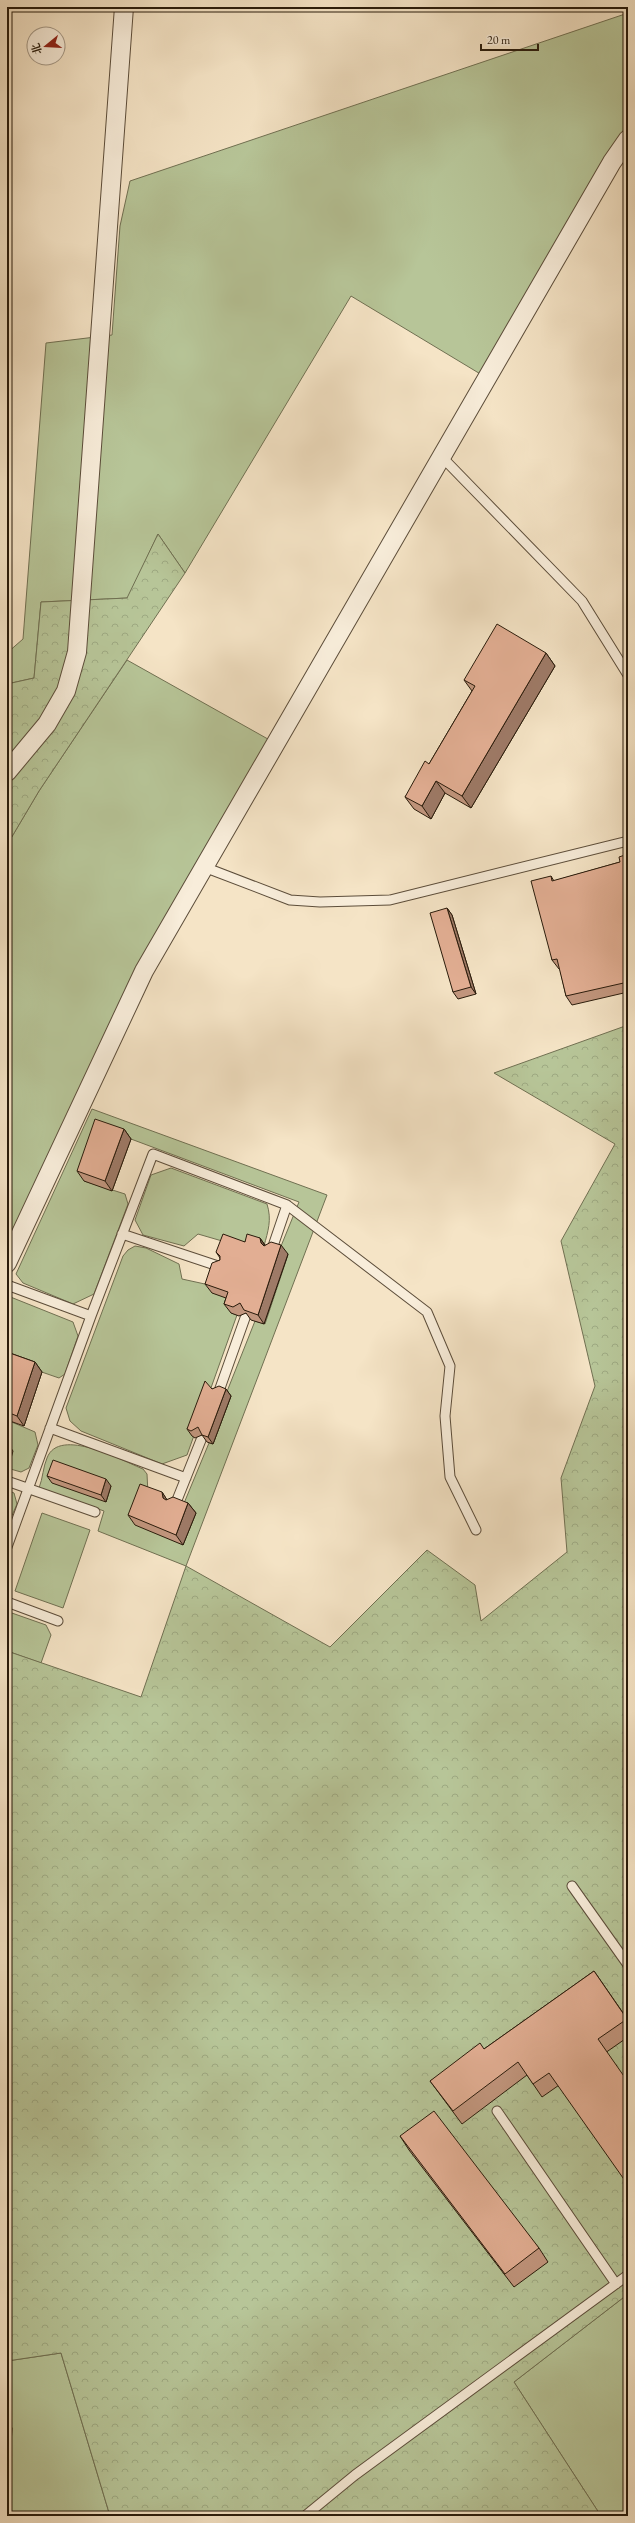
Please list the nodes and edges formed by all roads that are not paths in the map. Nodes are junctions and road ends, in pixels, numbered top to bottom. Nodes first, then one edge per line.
1 (124, 7) edge
2 (628, 139) edge
3 (441, 456) junction
4 (628, 675) edge
5 (7, 772) edge
6 (628, 841) edge
7 (204, 867) junction
8 (287, 1205) junction
9 (122, 1234) junction
10 (272, 1249) edge
11 (7, 1263) edge
12 (221, 1267) edge
13 (7, 1284) edge
14 (91, 1316) junction
15 (245, 1318) edge
16 (218, 1391) edge
17 (50, 1428) junction
18 (201, 1440) edge
19 (186, 1478) junction
20 (7, 1481) edge
21 (28, 1488) junction
22 (175, 1505) edge
23 (95, 1512) dead end
24 (476, 1530) dead end
25 (7, 1547) edge
26 (7, 1602) edge
27 (58, 1621) dead end
28 (572, 1886) dead end
29 (628, 1966) edge
30 (497, 2110) dead end
31 (628, 2275) edge
32 (616, 2284) junction
33 (306, 2516) edge

1 - 5 street
2 - 3 street
3 - 4 lane
3 - 7 street
6 - 7 lane
7 - 11 street
8 - 9 lane
8 - 10 lane
8 - 24 lane
9 - 12 lane
9 - 14 lane
13 - 14 lane
14 - 17 lane
15 - 16 lane
17 - 19 lane
17 - 21 lane
18 - 19 lane
19 - 22 lane
20 - 21 lane
21 - 23 lane
21 - 25 lane
26 - 27 lane
28 - 29 lane
30 - 32 lane
31 - 32 lane
32 - 33 lane

